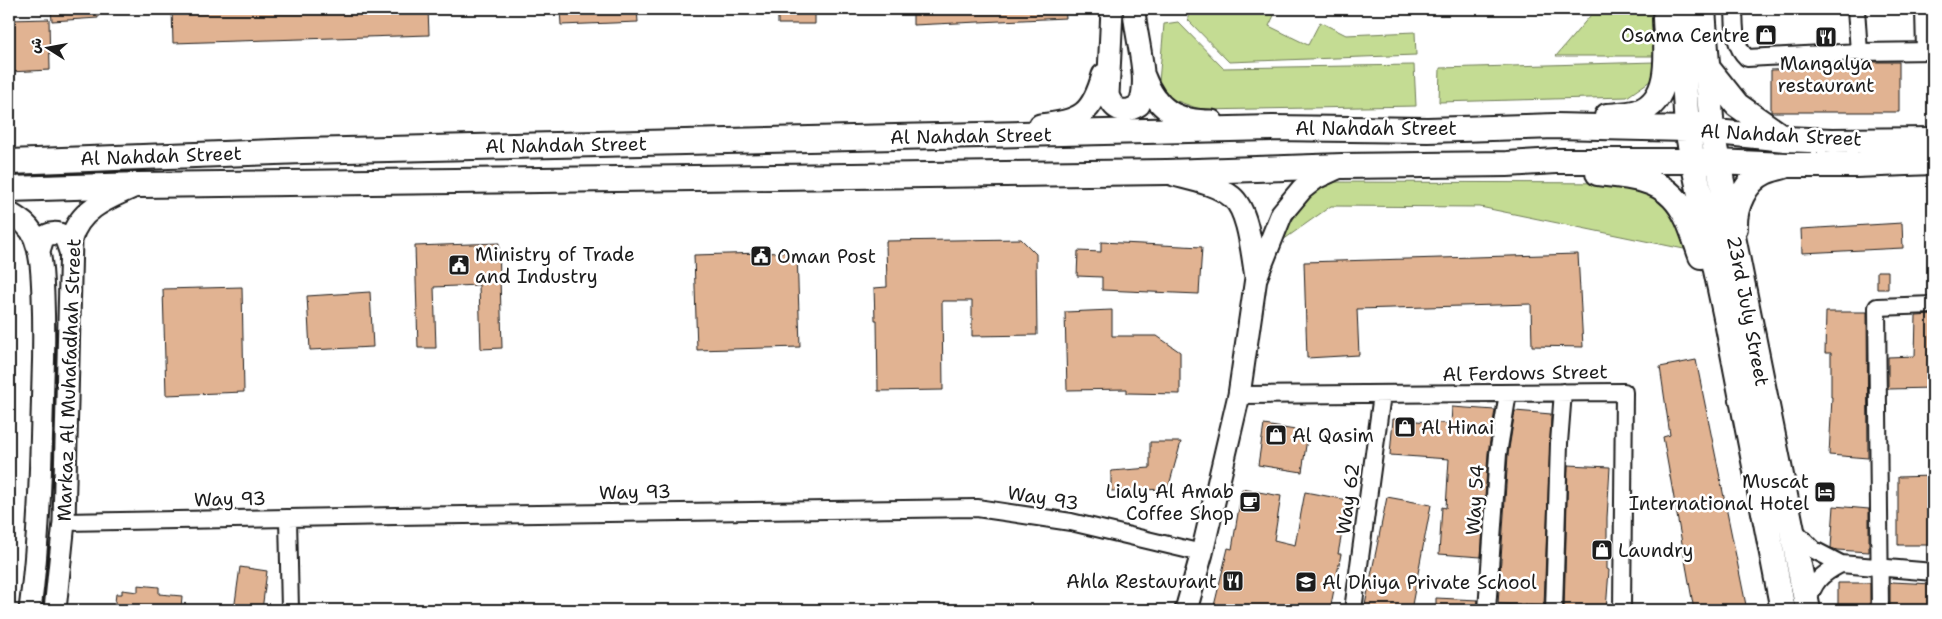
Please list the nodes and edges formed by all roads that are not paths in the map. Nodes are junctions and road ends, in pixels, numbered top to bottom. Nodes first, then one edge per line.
1 (1112, 9) edge
2 (1134, 9) edge
3 (1665, 9) edge
4 (1680, 9) edge
5 (1703, 9) edge
6 (1734, 9) edge
7 (1856, 9) edge
8 (1924, 9) edge
9 (1929, 51) edge
10 (1859, 52) junction
11 (1110, 58) junction
12 (1706, 66) junction
13 (1143, 76) junction
14 (1534, 126) junction
15 (1272, 128) junction
16 (1688, 130) junction
17 (1712, 132) junction
18 (988, 135) junction
19 (1784, 138) junction
20 (1933, 140) edge
21 (1693, 160) junction
22 (1718, 161) junction
23 (9, 162) edge
24 (1933, 162) edge
25 (1507, 164) junction
26 (1787, 165) junction
27 (1342, 166) junction
28 (1167, 172) junction
29 (139, 185) junction
30 (9, 189) edge
31 (9, 213) edge
32 (1735, 249) junction
33 (39, 251) junction
34 (70, 251) junction
35 (1256, 278) junction
36 (1933, 305) edge
37 (1728, 327) junction
38 (1563, 392) junction
39 (1508, 393) junction
40 (1382, 394) junction
41 (1238, 395) junction
42 (288, 518) junction
43 (64, 522) junction
44 (1791, 528) junction
45 (1202, 553) junction
46 (1842, 564) junction
47 (1879, 569) junction
48 (1933, 572) edge
49 (1807, 608) edge
50 (30, 610) edge
51 (55, 610) edge
52 (290, 610) edge
53 (1186, 610) edge
54 (1353, 610) edge
55 (1487, 610) edge
56 (1554, 610) edge
57 (1622, 610) edge
58 (1783, 610) edge
59 (1880, 610) edge

1 - 11 street
2 - 13 street
3 - 14 main road
4 - 16 main road, 23rd July Street
5 - 12 main road, 23rd July Street
6 - 10 street
7 - 10 street
8 - 9 street
9 - 10 street
11 - 13 street
11 - 18 street
12 - 17 main road, 23rd July Street
12 - 19 main road
13 - 15 street
14 - 15 main road, Al Nahdah Street
14 - 16 main road, Al Nahdah Street
15 - 18 main road, Al Nahdah Street
16 - 17 main road, Al Nahdah Street
16 - 21 main road, 23rd July Street
17 - 19 main road, Al Nahdah Street
17 - 22 main road, 23rd July Street
18 - 23 main road, Al Nahdah Street
19 - 20 main road, Al Nahdah Street
21 - 22 main road, Al Nahdah Street
21 - 25 main road, Al Nahdah Street
21 - 37 main road, 23rd July Street
22 - 26 main road, Al Nahdah Street
22 - 32 main road, 23rd July Street
24 - 26 main road, Al Nahdah Street
25 - 27 main road, Al Nahdah Street
25 - 37 main road
26 - 32 main road
27 - 28 main road, Al Nahdah Street
27 - 35 street
28 - 29 main road, Al Nahdah Street
28 - 35 street
29 - 30 main road, Al Nahdah Street
29 - 34 street, Markaz Al Muhafadhah Street
31 - 33 street, Markaz Al Muhafadhah Street
32 - 44 main road, 23rd July Street
33 - 34 street
33 - 50 street, Markaz Al Muhafadhah Street
34 - 43 street, Markaz Al Muhafadhah Street
35 - 41 street
36 - 47 street
37 - 58 main road, 23rd July Street
38 - 39 street, Al Ferdows Street
38 - 56 street
38 - 57 street, Al Ferdows Street
39 - 40 street, Al Ferdows Street
39 - 55 street, Way 54
40 - 41 street, Al Ferdows Street
40 - 54 street, Way 62
41 - 45 street
42 - 43 street, Way 93
42 - 45 street, Way 93
42 - 52 street
43 - 51 street, Markaz Al Muhafadhah Street
44 - 46 street
44 - 49 main road, 23rd July Street
45 - 53 street
46 - 47 street
46 - 49 street
47 - 48 street
47 - 59 street

